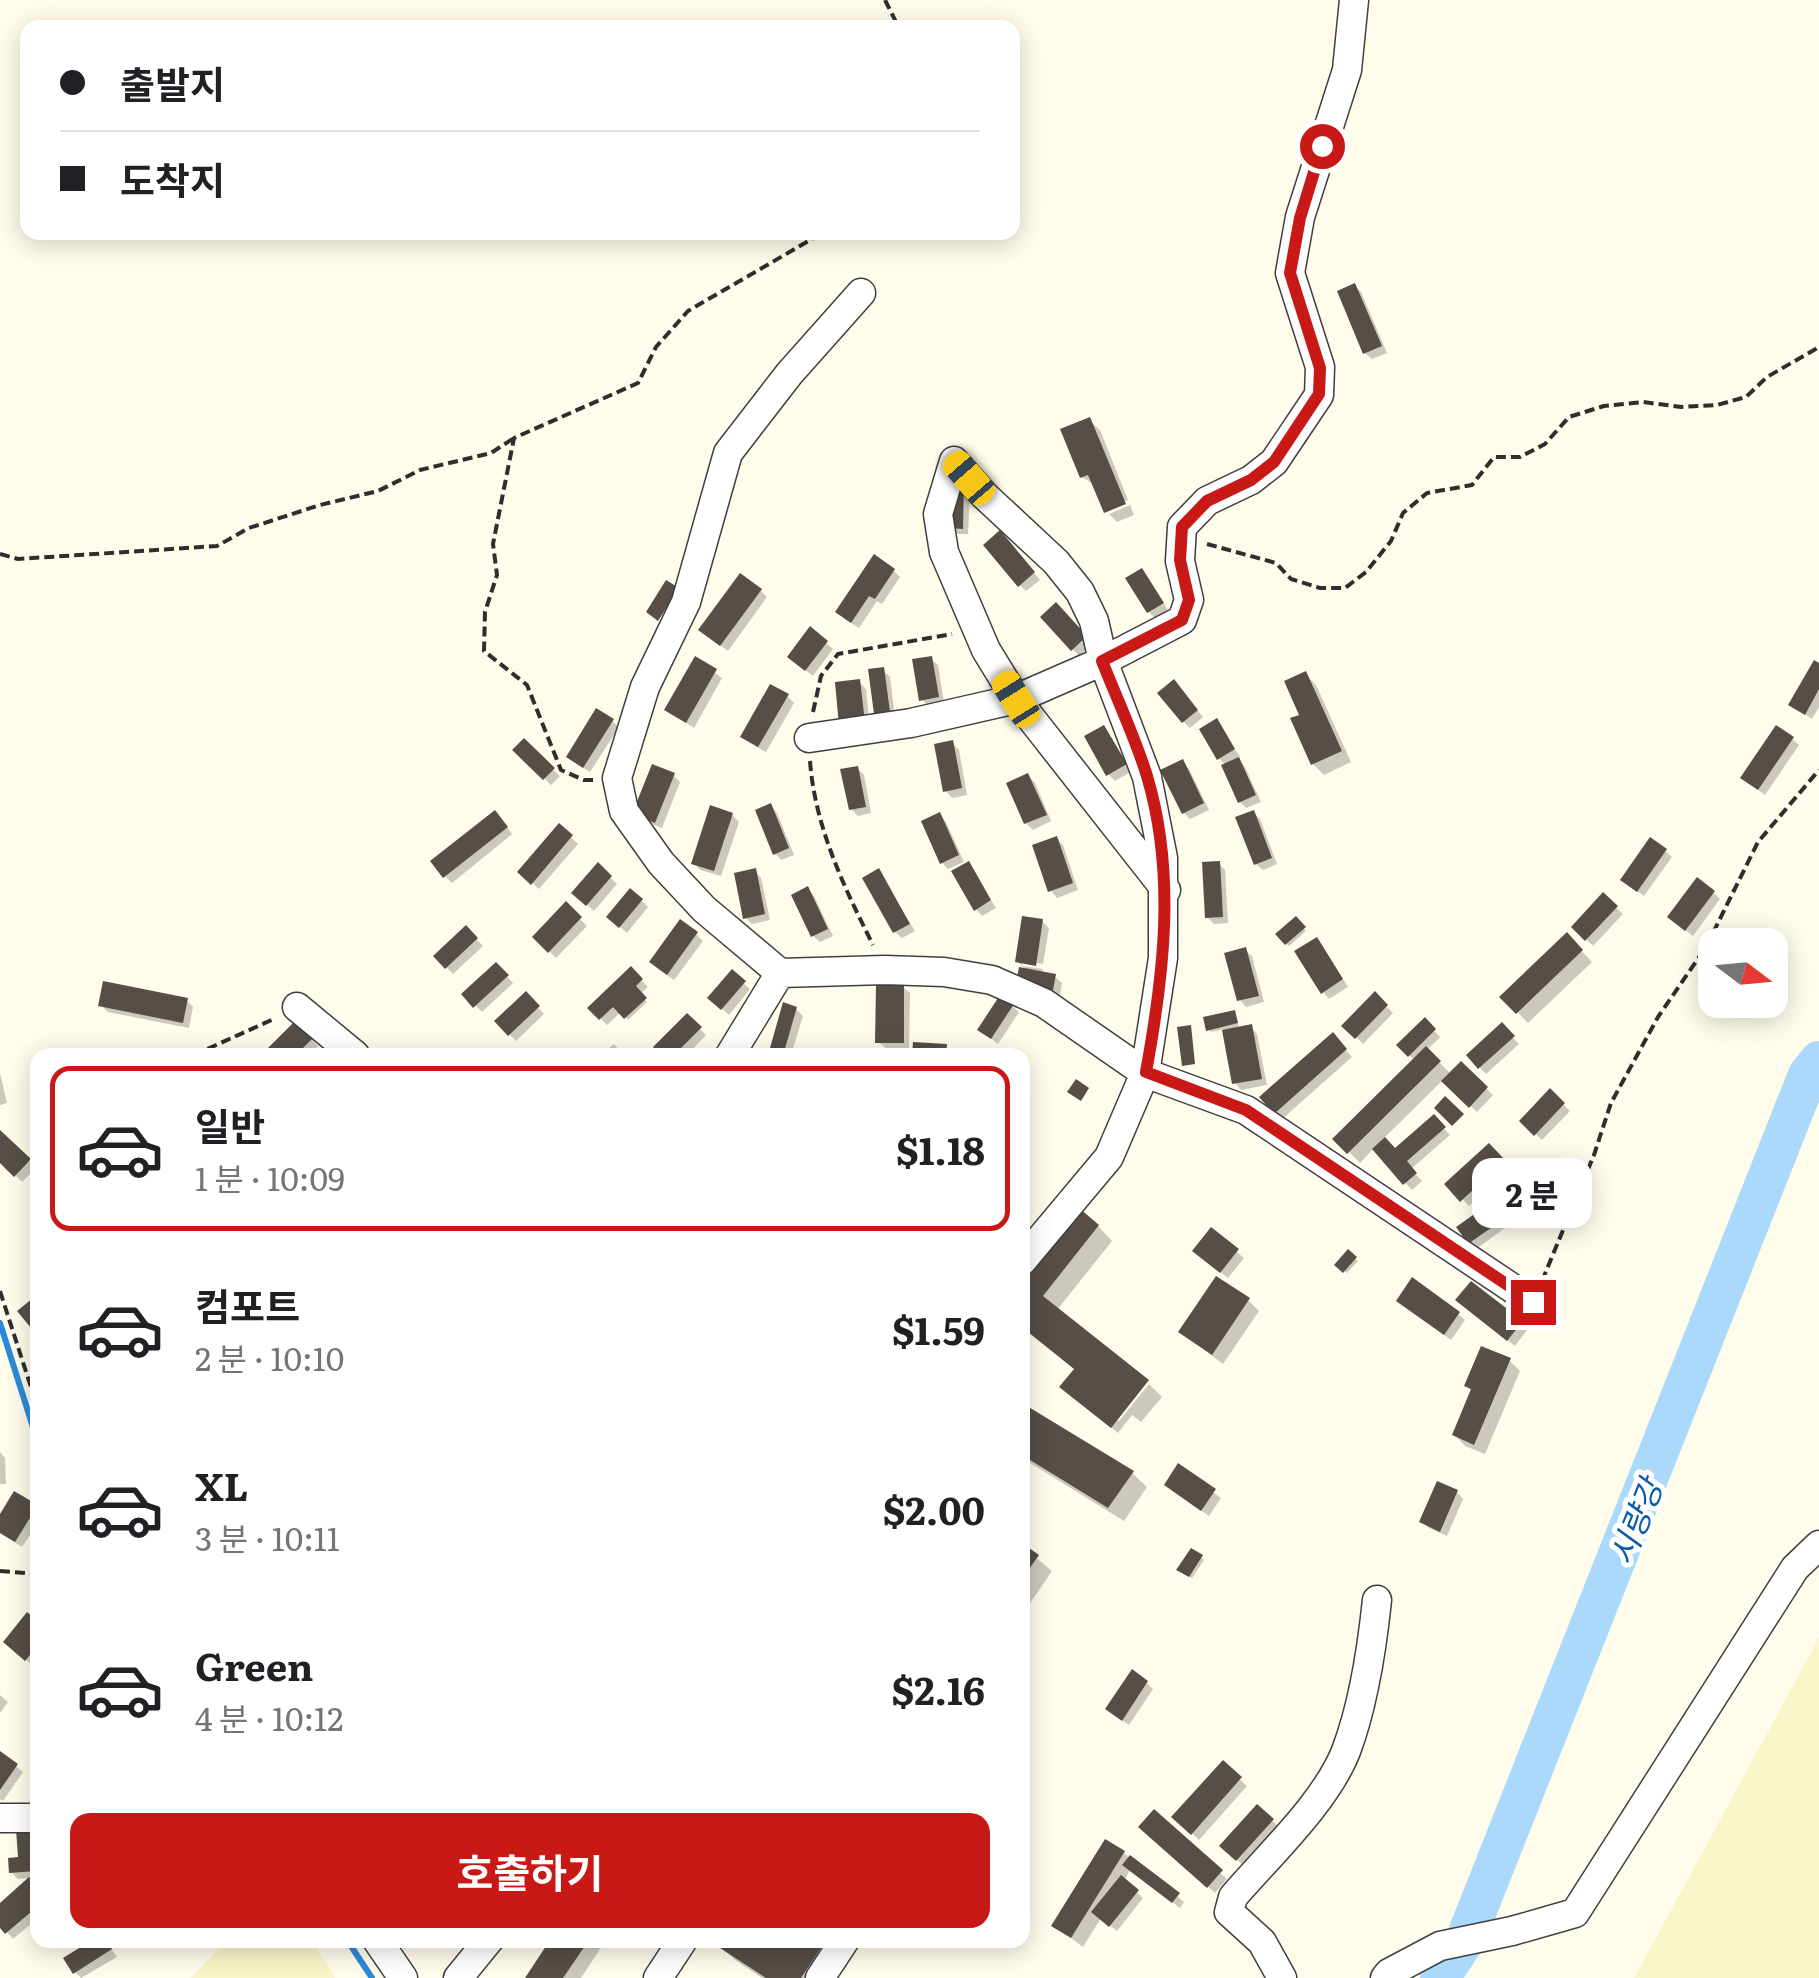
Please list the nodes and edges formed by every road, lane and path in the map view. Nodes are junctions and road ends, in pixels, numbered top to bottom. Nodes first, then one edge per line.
1 (1354, 0) edge
2 (810, 240) edge
3 (862, 293) dead end
4 (1819, 347) edge
5 (514, 438) junction
6 (1182, 527) junction
7 (0, 554) edge
8 (976, 630) junction
9 (1102, 661) junction
10 (1016, 699) junction
11 (809, 738) junction
12 (1819, 770) edge
13 (617, 778) junction
14 (1166, 890) junction
15 (885, 970) junction
16 (780, 973) junction
17 (297, 1007) joint
18 (209, 1048) edge
19 (347, 1048) edge
20 (734, 1048) edge
21 (1146, 1072) junction
22 (1030, 1251) edge
23 (0, 1291) edge
24 (1533, 1302) joint
25 (30, 1385) edge
26 (1819, 1546) edge
27 (0, 1572) edge
28 (30, 1574) edge
29 (1376, 1600) dead end
30 (0, 1818) edge
31 (30, 1818) edge
32 (382, 1948) edge
33 (483, 1948) edge
34 (678, 1948) edge
35 (840, 1948) edge
36 (402, 1978) edge
37 (458, 1978) edge
38 (658, 1978) edge
39 (820, 1978) edge
40 (1282, 1978) edge
41 (1386, 1978) edge

1 - 6 street
2 - 5 path
3 - 13 street
4 - 6 path
5 - 7 path
5 - 13 path
6 - 9 street
8 - 9 street
8 - 10 street
8 - 11 path
9 - 10 street
9 - 14 street
10 - 11 street
10 - 14 street
11 - 15 path
12 - 24 path
13 - 16 street
14 - 21 street
15 - 16 street
15 - 21 street
16 - 20 street
17 - 18 path
17 - 19 street
21 - 22 street
21 - 24 street
23 - 25 path
26 - 41 street
27 - 28 path
29 - 40 street
30 - 31 street
32 - 36 street
33 - 37 street
34 - 38 street
35 - 39 street

